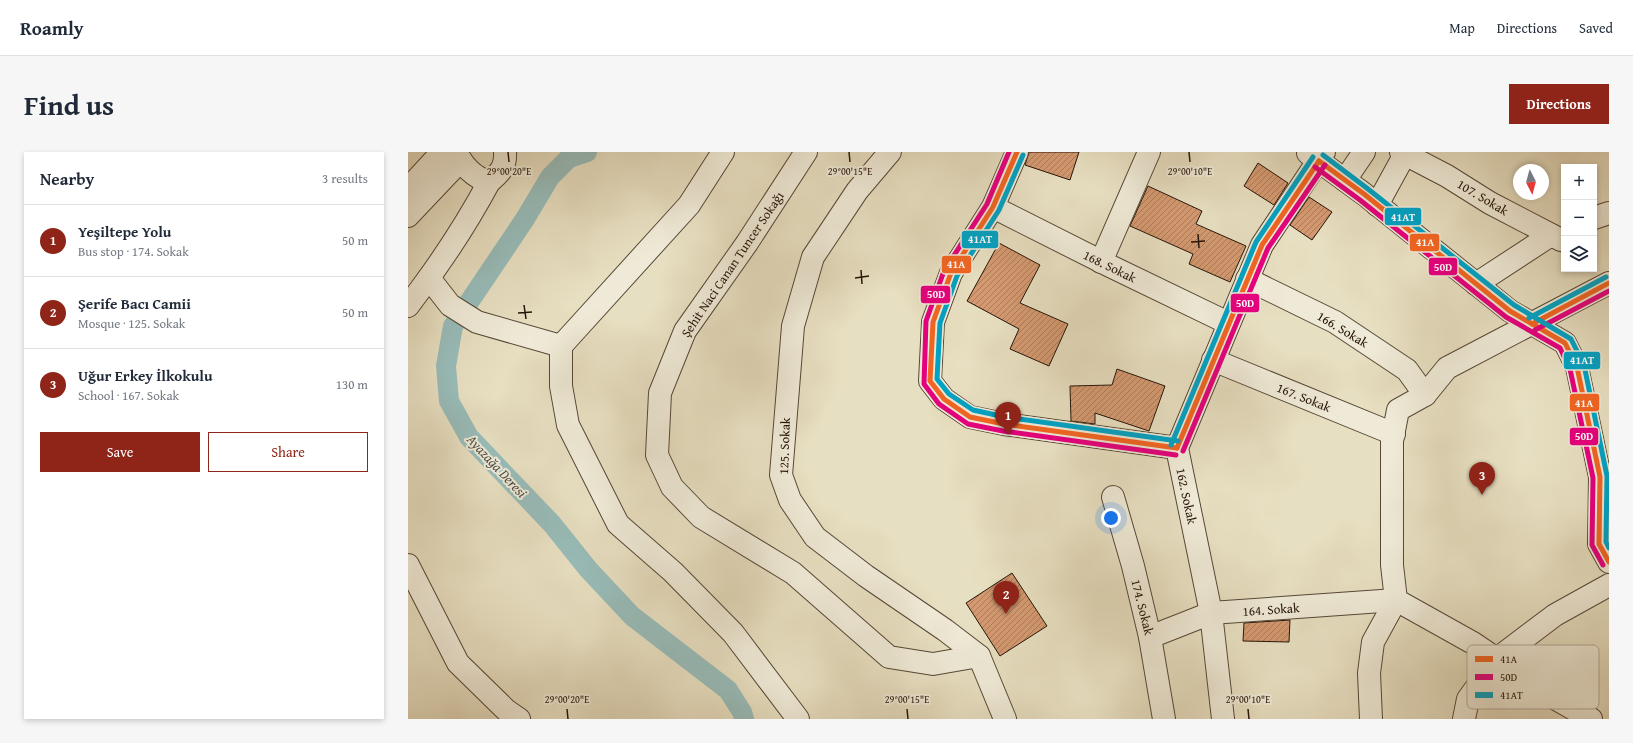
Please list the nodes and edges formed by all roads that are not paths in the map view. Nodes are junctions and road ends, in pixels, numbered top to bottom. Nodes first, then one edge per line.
1 (505, 152) edge
2 (723, 152) edge
3 (806, 152) edge
4 (890, 152) edge
5 (1017, 152) edge
6 (1149, 152) edge
7 (1364, 152) edge
8 (1403, 153) edge
9 (452, 155) edge
10 (1317, 155) edge
11 (1345, 180) junction
12 (489, 182) junction
13 (408, 189) edge
14 (1377, 205) junction
15 (993, 207) junction
16 (1609, 213) edge
17 (408, 216) edge
18 (1597, 217) edge
19 (1557, 236) edge
20 (1101, 262) junction
21 (429, 278) junction
22 (1247, 279) junction
23 (1609, 283) edge
24 (1476, 284) junction
25 (408, 306) edge
26 (1228, 323) junction
27 (1532, 324) junction
28 (561, 346) junction
29 (1213, 360) junction
30 (1425, 396) junction
31 (1394, 434) junction
32 (1177, 448) junction
33 (1605, 476) edge
34 (1113, 497) dead end
35 (1609, 562) edge
36 (408, 565) edge
37 (1609, 585) edge
38 (1396, 600) junction
39 (1212, 613) junction
40 (1150, 637) junction
41 (1476, 645) edge
42 (1515, 645) edge
43 (979, 656) junction
44 (1467, 704) edge
45 (1574, 709) edge
46 (519, 719) edge
47 (798, 719) edge
48 (1005, 719) edge
49 (1164, 719) edge
50 (1223, 719) edge
51 (1371, 719) edge
52 (1464, 719) edge
53 (1591, 719) edge

1 - 12 street
2 - 28 street
3 - 43 street, Şehit Naci Canan Tuncer Sokağı
4 - 43 street, 125. Sokak
5 - 15 street
6 - 20 street
7 - 11 street
8 - 14 street
8 - 19 street, 107. Sokak
9 - 12 street
9 - 13 street
9 - 17 street
10 - 11 street
10 - 22 street
11 - 14 street
12 - 21 street
14 - 24 street
15 - 20 street, 168. Sokak
15 - 32 street
16 - 18 street
19 - 24 street
20 - 26 street, 168. Sokak
21 - 25 street
21 - 28 street
22 - 26 street
22 - 30 street, 166. Sokak
23 - 27 street
24 - 27 street
26 - 29 street
27 - 30 street
27 - 33 street
28 - 47 street
29 - 31 street, 167. Sokak
29 - 32 street
30 - 31 street
31 - 38 street
32 - 39 street, 162. Sokak
33 - 35 street
34 - 40 street, 174. Sokak
36 - 46 street
37 - 42 street
38 - 39 street, 164. Sokak
38 - 41 street
38 - 51 street
39 - 40 street, 164. Sokak
39 - 50 street, 162. Sokak
40 - 49 street, 174. Sokak
43 - 48 street, 125. Sokak
44 - 52 street
45 - 53 street

